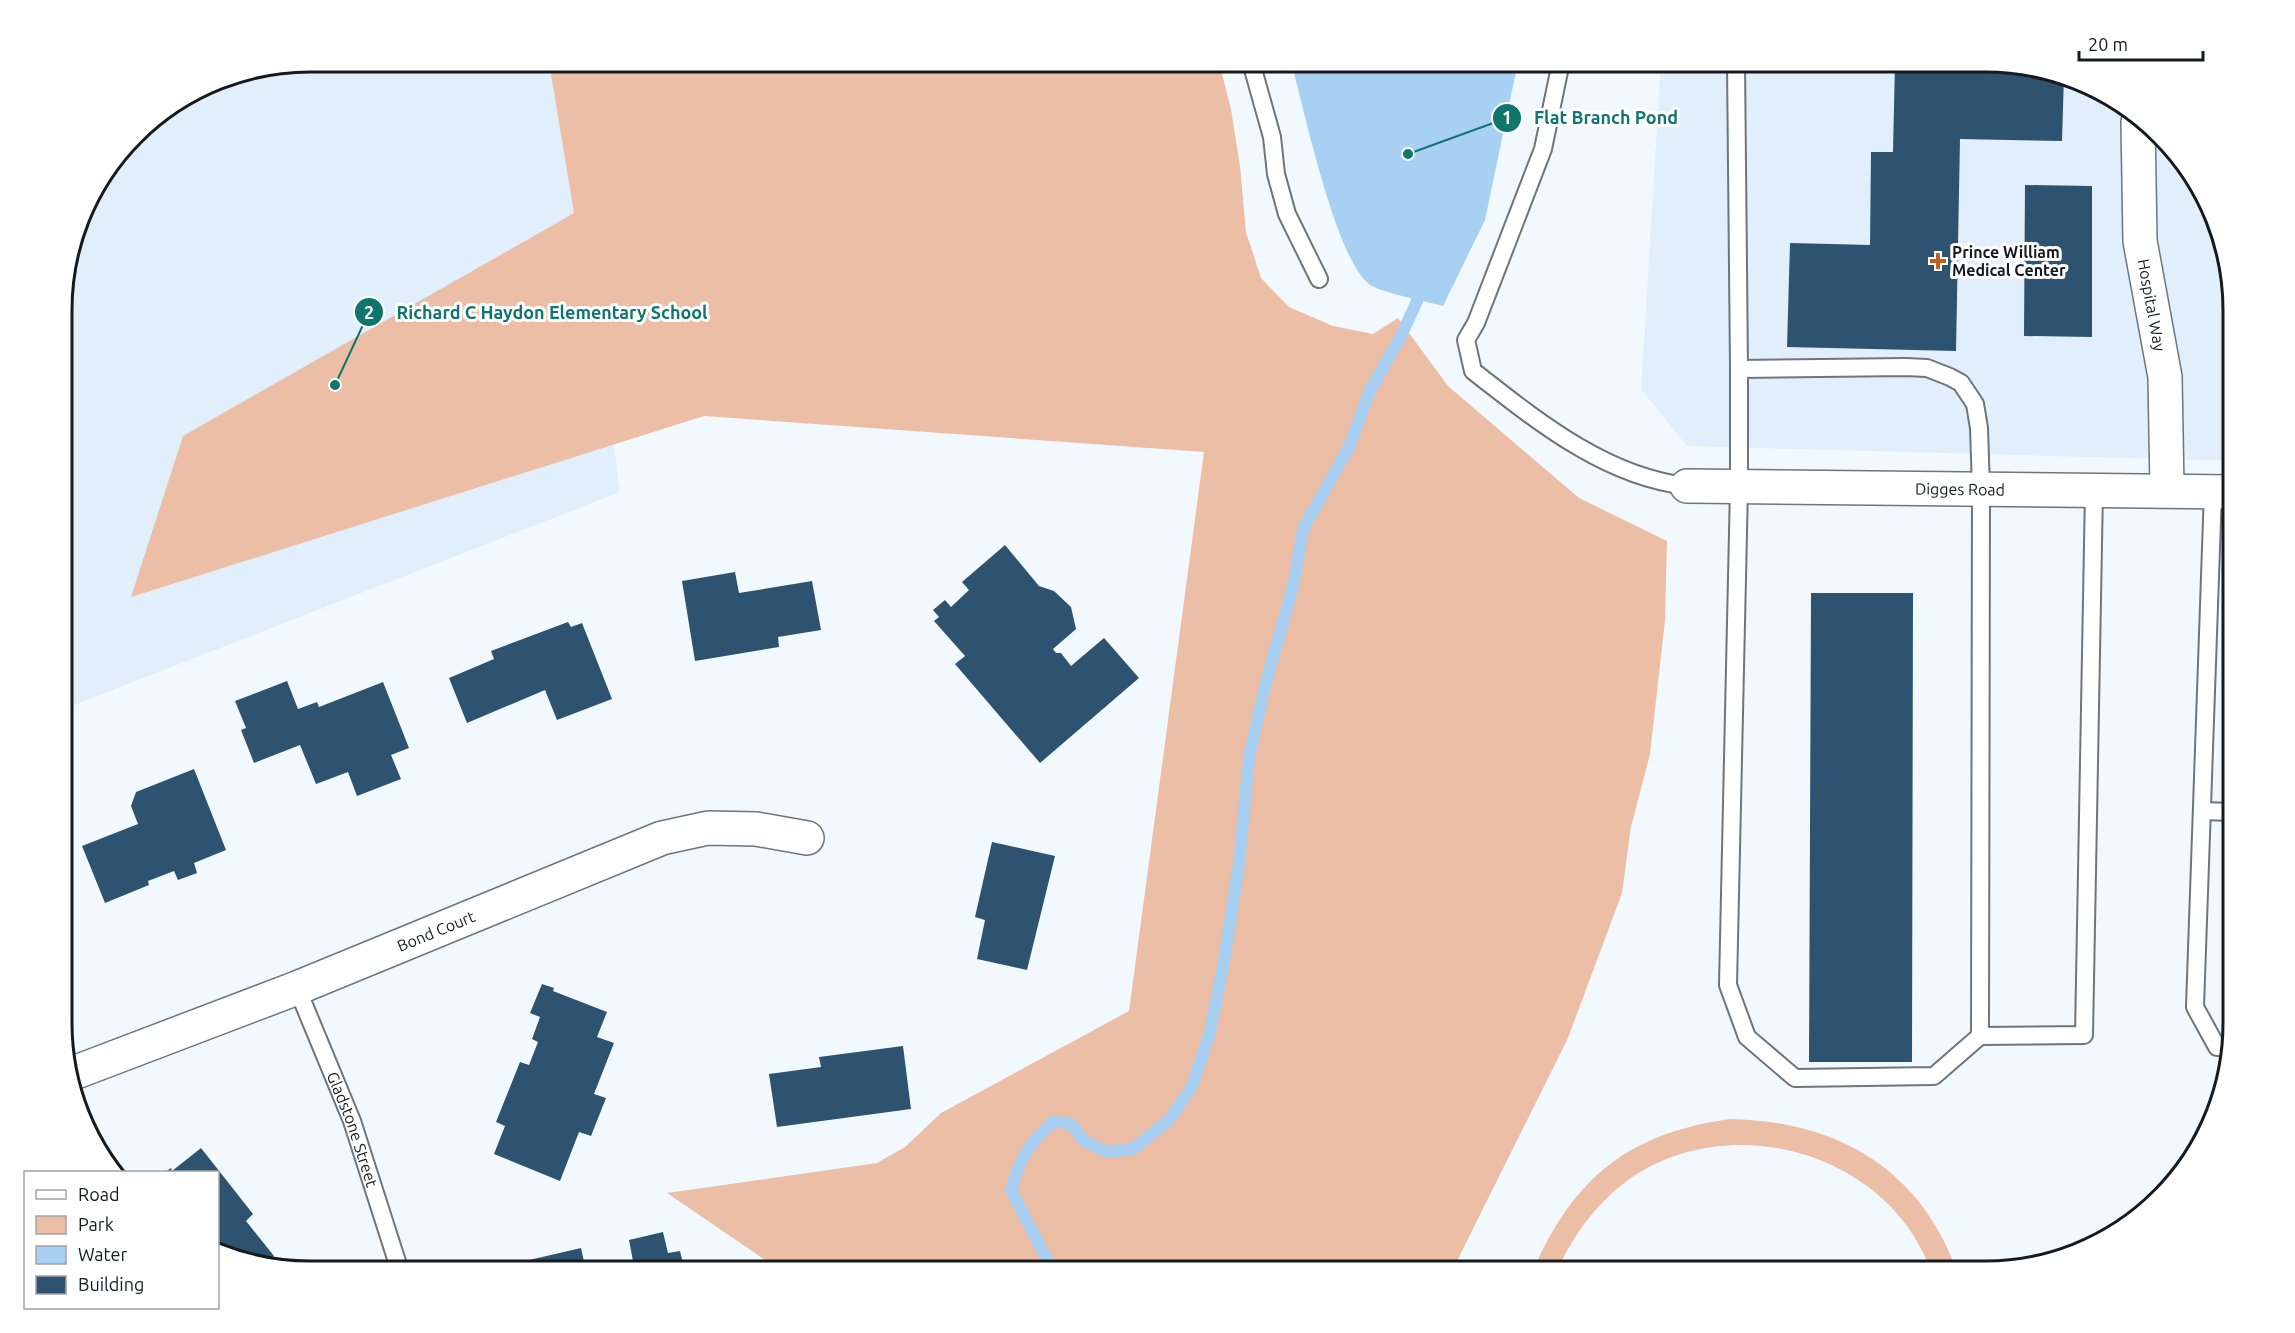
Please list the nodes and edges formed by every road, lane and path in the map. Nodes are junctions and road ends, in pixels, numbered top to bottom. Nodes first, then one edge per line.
1 (1254, 72) edge
2 (1559, 72) edge
3 (1736, 72) edge
4 (2138, 128) edge
5 (1319, 279) dead end
6 (1738, 369) junction
7 (1687, 486) joint
8 (1739, 487) junction
9 (1981, 489) junction
10 (2167, 489) junction
11 (2094, 490) junction
12 (2223, 492) edge
13 (2202, 811) junction
14 (2223, 812) edge
15 (807, 838) dead end
16 (297, 988) junction
17 (1980, 1036) junction
18 (2221, 1047) edge
19 (77, 1072) edge
20 (397, 1261) edge

1 - 5 lane
2 - 7 lane
3 - 6 lane
4 - 10 street, Hospital Way
6 - 8 lane
6 - 9 lane
7 - 8 street, Digges Road
8 - 9 street, Digges Road
8 - 17 lane
9 - 11 street, Digges Road
9 - 17 lane
10 - 11 street, Digges Road
10 - 12 street, Digges Road
11 - 17 lane
12 - 13 lane
13 - 14 lane
13 - 18 lane
15 - 16 street, Bond Court
16 - 19 street, Bond Court
16 - 20 lane, Gladstone Street

